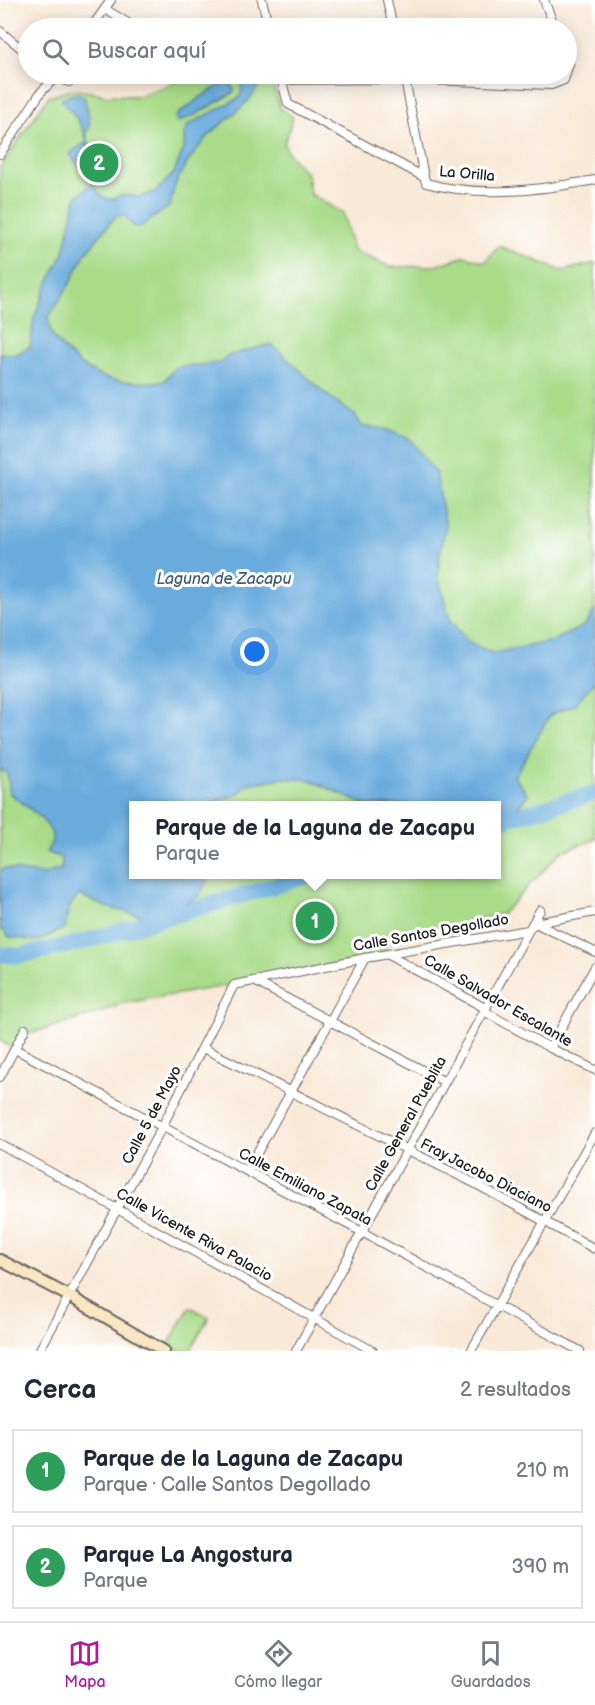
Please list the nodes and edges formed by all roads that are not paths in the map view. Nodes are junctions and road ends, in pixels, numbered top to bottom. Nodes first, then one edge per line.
1 (111, 0) edge
2 (262, 0) edge
3 (387, 0) edge
4 (544, 0) edge
5 (105, 9) junction
6 (98, 18) edge
7 (120, 18) edge
8 (266, 18) edge
9 (391, 18) edge
10 (551, 18) edge
11 (0, 31) edge
12 (18, 46) edge
13 (48, 84) edge
14 (283, 84) edge
15 (406, 84) edge
16 (535, 84) edge
17 (553, 84) edge
18 (0, 154) edge
19 (424, 177) junction
20 (595, 180) edge
21 (540, 910) dead end
22 (595, 912) edge
23 (535, 923) junction
24 (528, 930) junction
25 (595, 952) edge
26 (388, 955) junction
27 (365, 958) junction
28 (595, 967) edge
29 (254, 981) junction
30 (234, 985) joint
31 (485, 1008) junction
32 (330, 1021) junction
33 (25, 1029) dead end
34 (203, 1048) junction
35 (550, 1048) junction
36 (15, 1049) junction
37 (595, 1070) edge
38 (0, 1077) edge
39 (445, 1082) junction
40 (292, 1092) junction
41 (162, 1127) junction
42 (595, 1133) edge
43 (0, 1144) edge
44 (406, 1150) junction
45 (247, 1171) junction
46 (118, 1209) junction
47 (546, 1221) junction
48 (362, 1233) junction
49 (595, 1249) edge
50 (0, 1260) edge
51 (69, 1296) junction
52 (495, 1306) junction
53 (315, 1317) junction
54 (151, 1348) edge
55 (39, 1351) edge
56 (164, 1351) edge
57 (296, 1351) edge
58 (374, 1351) edge
59 (471, 1351) edge
60 (580, 1351) edge

1 - 5 street
2 - 8 street
3 - 9 street
4 - 10 street
5 - 6 street
5 - 7 street
11 - 12 street
13 - 18 street
14 - 19 street, La Orilla
15 - 19 street
16 - 17 street
19 - 20 street, La Orilla
21 - 24 street, Calle General Pueblita
22 - 23 street
23 - 24 street, Calle Santos Degollado
23 - 25 street
24 - 26 street, Calle Santos Degollado
24 - 31 street, Calle General Pueblita
26 - 27 street, Calle Santos Degollado
26 - 31 street, Calle Salvador Escalante
27 - 29 street, Calle Santos Degollado
27 - 32 street
28 - 35 street
29 - 30 street, Calle Santos Degollado
29 - 32 street
30 - 34 street, Calle 5 de Mayo
31 - 35 street, Calle Salvador Escalante
31 - 39 street, Calle General Pueblita
32 - 39 street
32 - 40 street
33 - 36 street
34 - 40 street, Fray Jacobo Diaciano
34 - 41 street, Calle 5 de Mayo
35 - 37 street, Calle Salvador Escalante
36 - 38 street
36 - 41 street, Calle Emiliano Zapata
39 - 44 street, Calle General Pueblita
40 - 44 street, Fray Jacobo Diaciano
40 - 45 street
41 - 45 street, Calle Emiliano Zapata
41 - 46 street, Calle 5 de Mayo
42 - 47 street
43 - 46 street, Calle Vicente Riva Palacio
44 - 47 street, Fray Jacobo Diaciano
44 - 48 street, Calle General Pueblita
45 - 48 street, Calle Emiliano Zapata
46 - 51 street, Calle 5 de Mayo
46 - 53 street, Calle Vicente Riva Palacio
47 - 49 street, Fray Jacobo Diaciano
47 - 52 street
48 - 52 street, Calle Emiliano Zapata
48 - 53 street, Calle General Pueblita
50 - 51 main road
51 - 54 main road
51 - 55 street, Calle 5 de Mayo
52 - 59 street
52 - 60 street, Calle Emiliano Zapata
53 - 57 street, Calle General Pueblita
53 - 58 street, Calle Vicente Riva Palacio
54 - 56 main road

